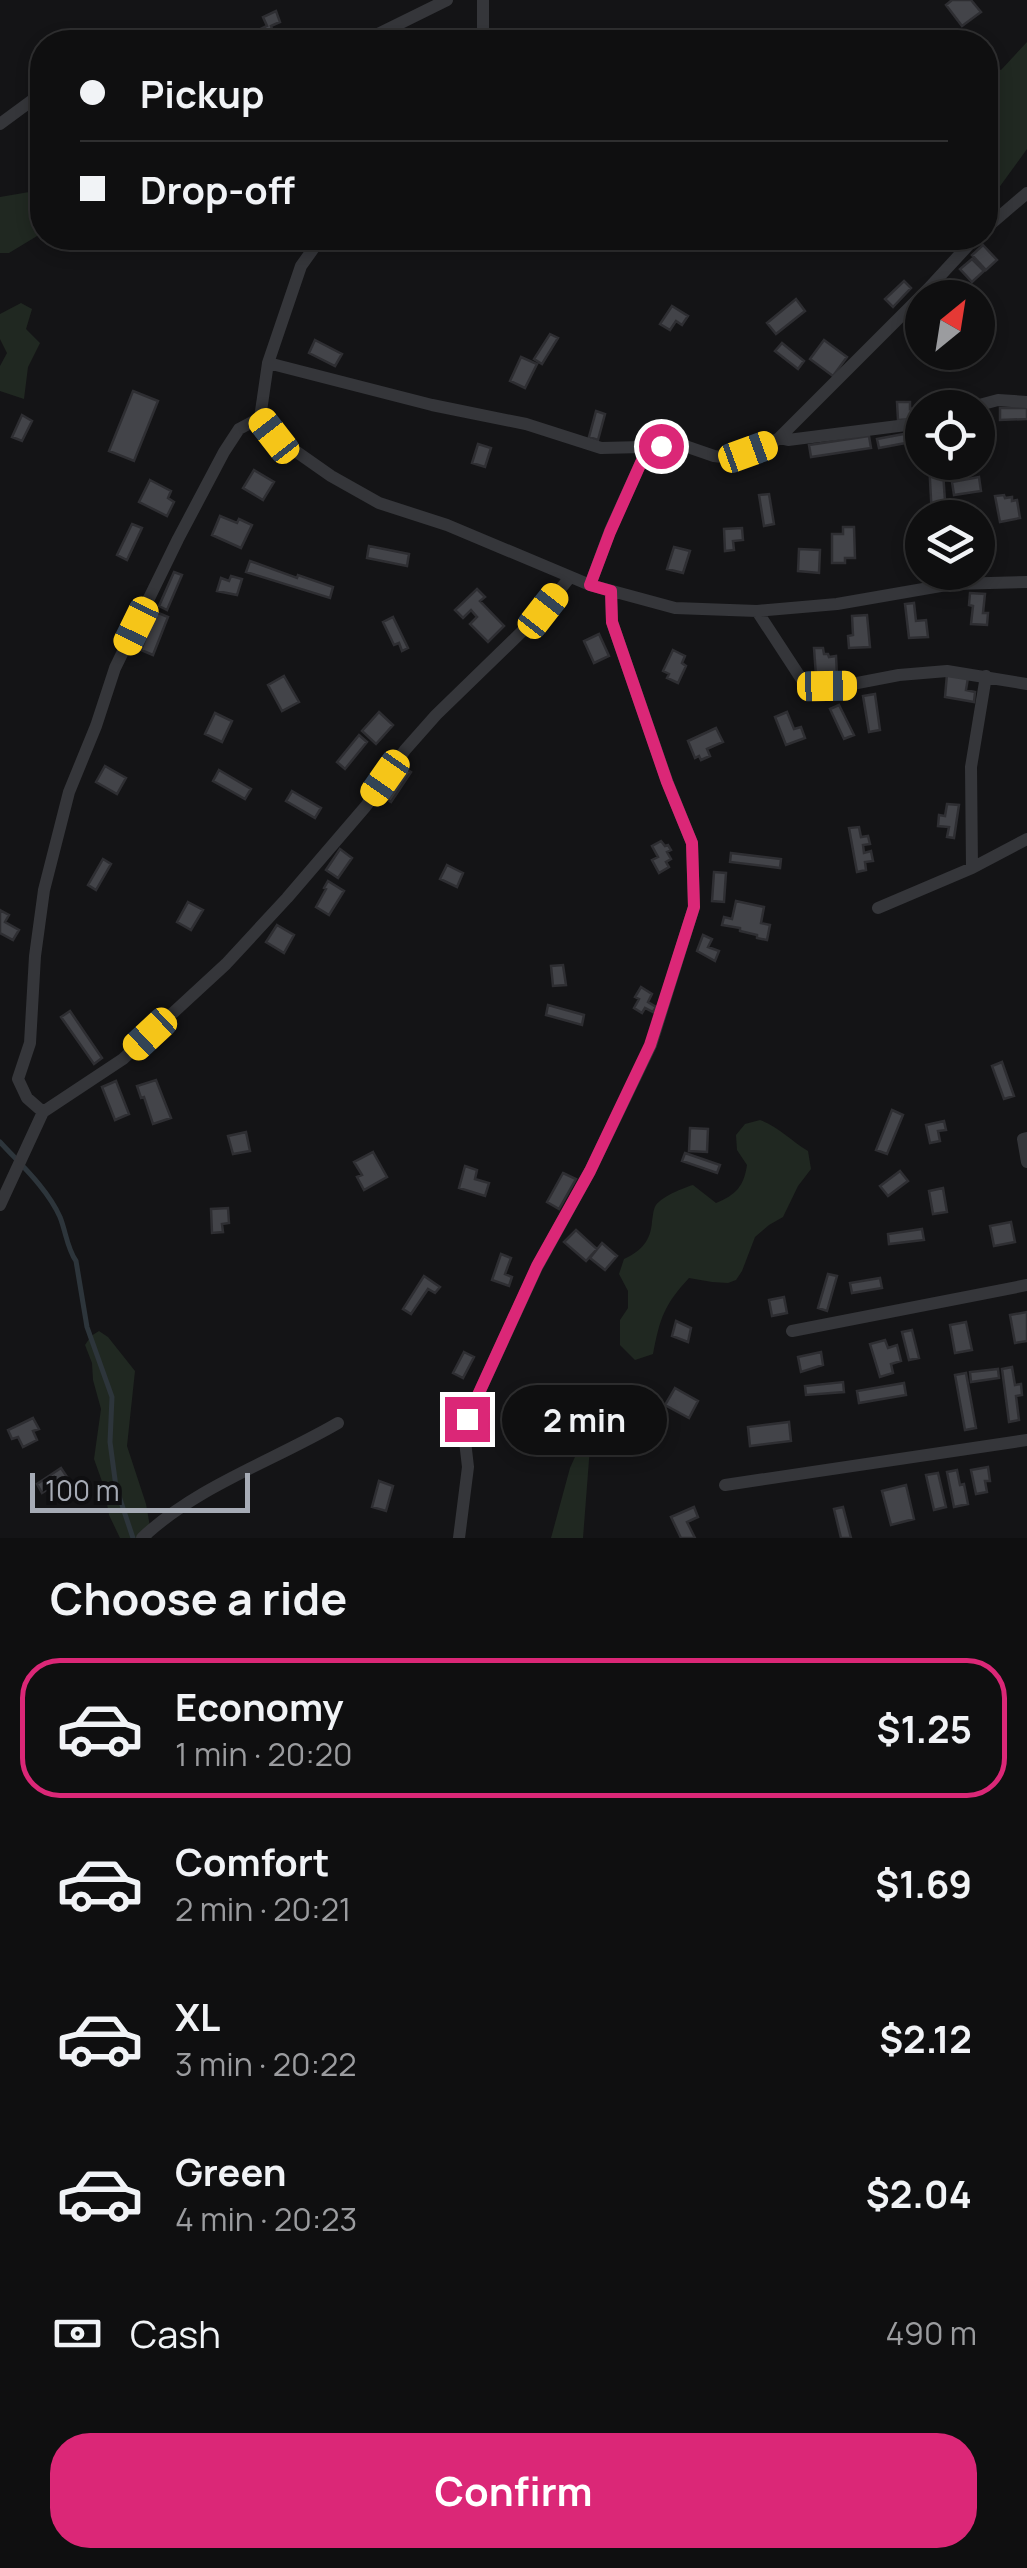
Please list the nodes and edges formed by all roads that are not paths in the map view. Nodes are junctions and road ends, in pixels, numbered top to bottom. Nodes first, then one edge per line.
1 (447, 0) edge
2 (483, 0) edge
3 (386, 30) edge
4 (483, 30) edge
5 (30, 102) edge
6 (0, 124) edge
7 (1027, 193) edge
8 (998, 219) edge
9 (312, 250) edge
10 (964, 250) edge
11 (268, 363) junction
12 (995, 401) edge
13 (1027, 402) edge
14 (260, 418) junction
15 (905, 425) edge
16 (779, 438) junction
17 (648, 447) junction
18 (570, 577) junction
19 (1027, 582) edge
20 (590, 585) junction
21 (611, 591) junction
22 (757, 611) junction
23 (986, 676) junction
24 (1027, 684) edge
25 (1027, 839) edge
26 (972, 868) junction
27 (878, 908) dead end
28 (43, 1112) junction
29 (1027, 1138) edge
30 (1027, 1162) edge
31 (0, 1205) edge
32 (1027, 1285) edge
33 (792, 1331) dead end
34 (338, 1422) dead end
35 (1027, 1440) edge
36 (725, 1486) dead end
37 (142, 1538) edge
38 (460, 1538) edge

1 - 3 street
2 - 4 street
5 - 6 street
7 - 8 street
9 - 11 street
10 - 16 street
11 - 14 street
11 - 17 street
12 - 13 street
14 - 18 street
14 - 28 street
15 - 16 street
16 - 17 street
17 - 20 street
18 - 20 street
18 - 28 street
19 - 22 street
20 - 21 street
21 - 22 street
21 - 38 street
22 - 23 street
23 - 24 street
23 - 26 street
25 - 26 street
26 - 27 street
28 - 31 street
29 - 30 street
32 - 33 street
34 - 37 street
35 - 36 street

